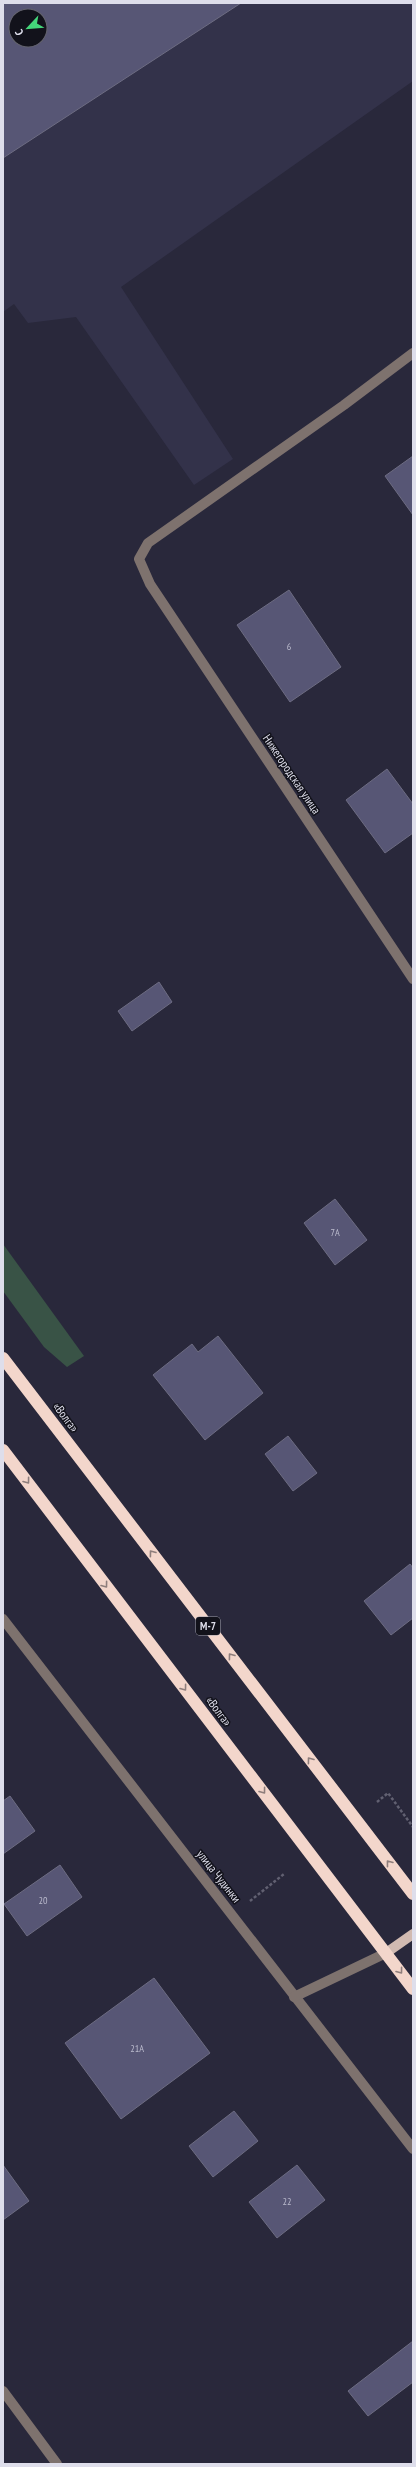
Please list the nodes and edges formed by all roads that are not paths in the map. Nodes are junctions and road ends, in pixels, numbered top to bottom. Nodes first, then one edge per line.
1 (413, 353) edge
2 (413, 979) edge
3 (3, 1358) edge
4 (3, 1450) edge
5 (3, 1619) edge
6 (413, 1894) edge
7 (413, 1934) edge
8 (386, 1953) junction
9 (413, 1989) edge
10 (294, 1997) junction
11 (413, 2149) edge
12 (3, 2391) edge
13 (57, 2464) edge

1 - 2 street, Нижегородская улица
6 -> 3 highway, «Волга» / М-7
4 -> 8 highway, «Волга»
5 - 10 street, улица Чудинки
7 - 8 main road
8 -> 9 highway, «Волга»
8 - 10 street
10 - 11 street, улица Чудинки
12 - 13 street

